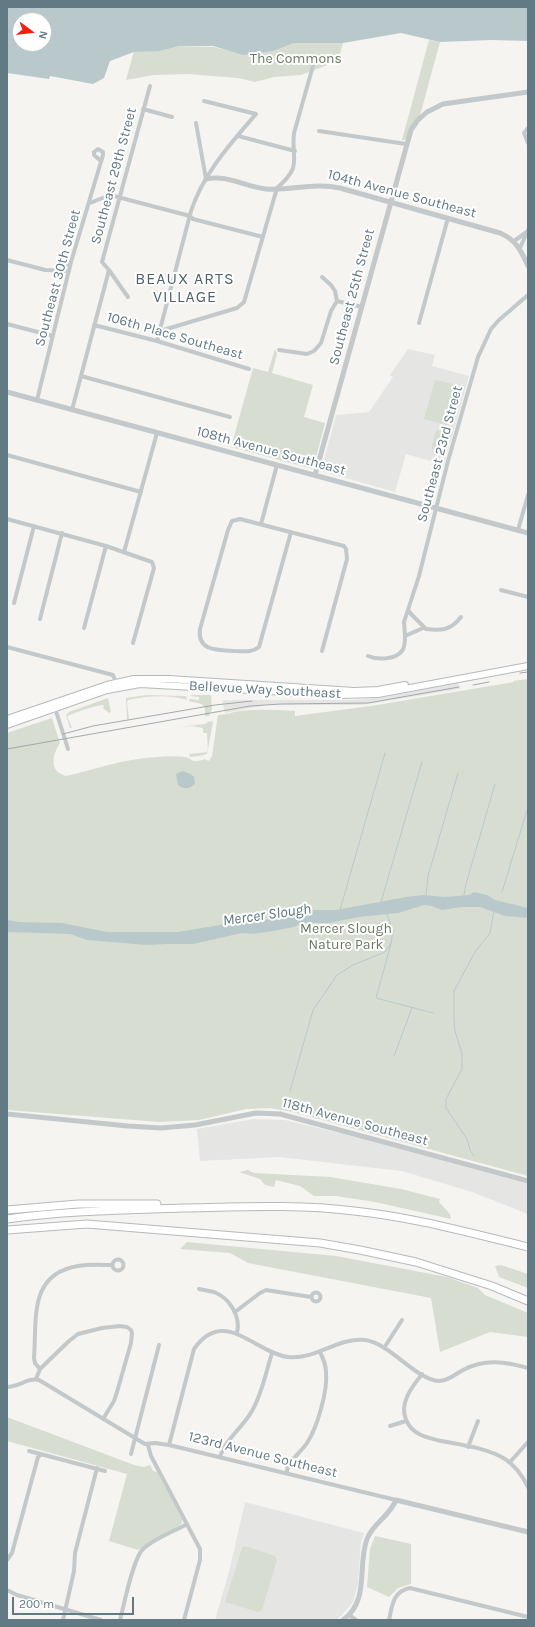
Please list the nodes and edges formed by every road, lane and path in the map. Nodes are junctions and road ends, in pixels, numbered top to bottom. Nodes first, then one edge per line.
1 (313, 66) dead end
2 (150, 86) dead end
3 (528, 92) edge
4 (204, 101) dead end
5 (143, 109) junction
6 (172, 117) dead end
7 (196, 123) dead end
8 (528, 128) edge
9 (319, 131) dead end
10 (238, 136) junction
11 (528, 143) edge
12 (406, 144) junction
13 (294, 151) junction
14 (101, 161) dead end
15 (206, 179) junction
16 (277, 188) junction
17 (119, 197) junction
18 (90, 203) junction
19 (390, 203) junction
20 (190, 216) junction
21 (448, 218) junction
22 (528, 231) edge
23 (263, 237) junction
24 (514, 240) junction
25 (520, 248) junction
26 (7, 260) edge
27 (71, 262) junction
28 (528, 266) edge
29 (60, 270) junction
30 (109, 270) junction
31 (69, 271) junction
32 (322, 277) dead end
33 (528, 295) edge
34 (128, 297) dead end
35 (337, 301) junction
36 (362, 307) junction
37 (7, 324) edge
38 (419, 324) dead end
39 (94, 325) junction
40 (160, 331) junction
41 (53, 336) junction
42 (157, 341) junction
43 (279, 350) dead end
44 (249, 369) dead end
45 (81, 376) junction
46 (7, 392) edge
47 (36, 400) junction
48 (72, 410) junction
49 (230, 417) dead end
50 (157, 432) junction
51 (7, 455) edge
52 (277, 465) junction
53 (315, 475) junction
54 (141, 492) junction
55 (528, 495) edge
56 (436, 508) junction
57 (7, 519) edge
58 (261, 524) junction
59 (34, 526) junction
60 (518, 530) junction
61 (291, 532) junction
62 (62, 533) junction
63 (528, 533) edge
64 (106, 546) junction
65 (124, 552) junction
66 (501, 590) dead end
67 (528, 597) edge
68 (14, 603) dead end
69 (408, 610) junction
70 (461, 616) dead end
71 (40, 619) dead end
72 (84, 628) dead end
73 (423, 628) junction
74 (406, 636) junction
75 (133, 643) dead end
76 (7, 646) edge
77 (322, 651) dead end
78 (368, 656) dead end
79 (528, 662) edge
80 (528, 666) edge
81 (233, 683) junction
82 (117, 685) junction
83 (217, 688) junction
84 (54, 706) junction
85 (7, 719) edge
86 (7, 725) edge
87 (68, 748) dead end
88 (7, 1114) edge
89 (528, 1181) edge
90 (227, 1207) junction
91 (7, 1210) edge
92 (7, 1218) edge
93 (7, 1230) edge
94 (528, 1247) edge
95 (112, 1265) dead end
96 (199, 1289) dead end
97 (311, 1297) dead end
98 (528, 1301) edge
99 (235, 1312) junction
100 (402, 1320) dead end
101 (237, 1333) junction
102 (160, 1345) dead end
103 (384, 1348) junction
104 (320, 1352) junction
105 (272, 1353) junction
106 (528, 1368) edge
107 (40, 1369) junction
108 (422, 1374) junction
109 (36, 1379) junction
110 (7, 1387) edge
111 (103, 1419) junction
112 (406, 1421) junction
113 (478, 1421) dead end
114 (390, 1426) dead end
115 (135, 1439) junction
116 (528, 1442) edge
117 (148, 1445) junction
118 (169, 1445) junction
119 (468, 1447) junction
120 (29, 1451) dead end
121 (42, 1454) junction
122 (131, 1454) dead end
123 (220, 1457) junction
124 (510, 1462) junction
125 (97, 1468) junction
126 (105, 1470) dead end
127 (287, 1473) junction
128 (528, 1487) edge
129 (396, 1500) junction
130 (187, 1524) junction
131 (528, 1532) edge
132 (7, 1560) edge
133 (7, 1590) edge
134 (65, 1609) junction
135 (349, 1615) junction
136 (528, 1617) edge
137 (63, 1620) edge
138 (101, 1620) edge
139 (120, 1620) edge
140 (184, 1620) edge
141 (343, 1620) edge
142 (356, 1620) edge
143 (388, 1620) edge

1 - 13 street
2 - 5 street, Southeast 29th Street
3 - 12 street, Southeast 25th Street
4 - 10 street
5 - 6 street
5 - 17 street, Southeast 29th Street
7 - 15 street
8 - 11 street
9 - 12 street
10 - 13 street
10 - 15 street
12 - 19 street, Southeast 25th Street
13 - 16 street
14 - 18 street, Southeast 30th Street
15 - 16 street, 104th Avenue Southeast
15 - 20 street
16 - 19 street, 104th Avenue Southeast
16 - 23 street
17 - 18 street
17 - 20 street
17 - 30 street, Southeast 29th Street
18 - 27 street, Southeast 30th Street
19 - 21 street, 104th Avenue Southeast
19 - 36 street, Southeast 25th Street
20 - 23 street
20 - 40 street
21 - 24 street, 104th Avenue Southeast
21 - 38 street
22 - 24 street
22 - 25 street
23 - 40 street
24 - 25 street, 104th Avenue Southeast
25 - 28 street, 104th Avenue Southeast
26 - 29 street
27 - 29 street
27 - 31 street, Southeast 30th Street
29 - 31 street
30 - 34 street
30 - 39 street
31 - 41 street, Southeast 30th Street
32 - 35 street
33 - 56 street, Southeast 23rd Street
35 - 36 street
35 - 43 street
36 - 53 street, Southeast 25th Street
37 - 41 street
39 - 42 street, 106th Place Southeast
39 - 45 street
40 - 42 street
41 - 47 street, Southeast 30th Street
42 - 44 street, 106th Place Southeast
45 - 48 street
45 - 49 street
46 - 47 street, 108th Avenue Southeast
47 - 48 street, 108th Avenue Southeast
48 - 50 street, 108th Avenue Southeast
50 - 52 street, 108th Avenue Southeast
50 - 54 street
51 - 54 street
52 - 53 street, 108th Avenue Southeast
52 - 58 street
53 - 56 street, 108th Avenue Southeast
54 - 65 street
55 - 60 street
56 - 60 street, 108th Avenue Southeast
56 - 69 street, Southeast 23rd Street
57 - 59 street
58 - 61 street
58 - 61 street
59 - 62 street
59 - 68 street
60 - 63 street, 108th Avenue Southeast
61 - 77 street
62 - 64 street
62 - 71 street
64 - 65 street
64 - 72 street
65 - 75 street
66 - 67 street
69 - 73 street
69 - 74 street, Southeast 23rd Street
70 - 73 street
73 - 74 street
74 - 78 street, Southeast 23rd Street
76 - 82 street
79 - 81 main road, Bellevue Way Southeast
80 - 83 main road, Bellevue Way Southeast
81 - 82 main road, Bellevue Way Southeast
81 - 83 main road
82 - 83 main road, Bellevue Way Southeast
82 - 84 main road, Bellevue Way Southeast
84 - 85 main road, Bellevue Way Southeast
84 - 86 main road, Bellevue Way Southeast
84 - 87 street
88 - 89 street, 118th Avenue Southeast
90 - 91 highway
90 - 92 highway
90 - 94 highway
93 - 98 highway
95 - 107 street
96 - 99 street
97 - 99 street
99 - 101 street
100 - 103 street
101 - 105 street
101 - 118 street
102 - 115 street
103 - 104 street
103 - 108 street
104 - 105 street
104 - 127 street
105 - 123 street
106 - 108 street
107 - 109 street
107 - 111 street
108 - 112 street
109 - 110 street
109 - 111 street, 123rd Avenue Southeast
111 - 115 street, 123rd Avenue Southeast
112 - 114 street
112 - 119 street
113 - 119 street
115 - 117 street, 123rd Avenue Southeast
115 - 122 street
116 - 124 street
117 - 118 street, 123rd Avenue Southeast
117 - 130 street
118 - 123 street, 123rd Avenue Southeast
119 - 124 street
120 - 121 street
121 - 125 street
121 - 132 street
123 - 127 street, 123rd Avenue Southeast
124 - 128 street
125 - 126 street
125 - 134 street
127 - 129 street, 123rd Avenue Southeast
129 - 131 street, 123rd Avenue Southeast
129 - 135 street
130 - 139 street
130 - 140 street
133 - 134 street
134 - 137 street
134 - 138 street
135 - 141 street
135 - 142 street
136 - 143 street

